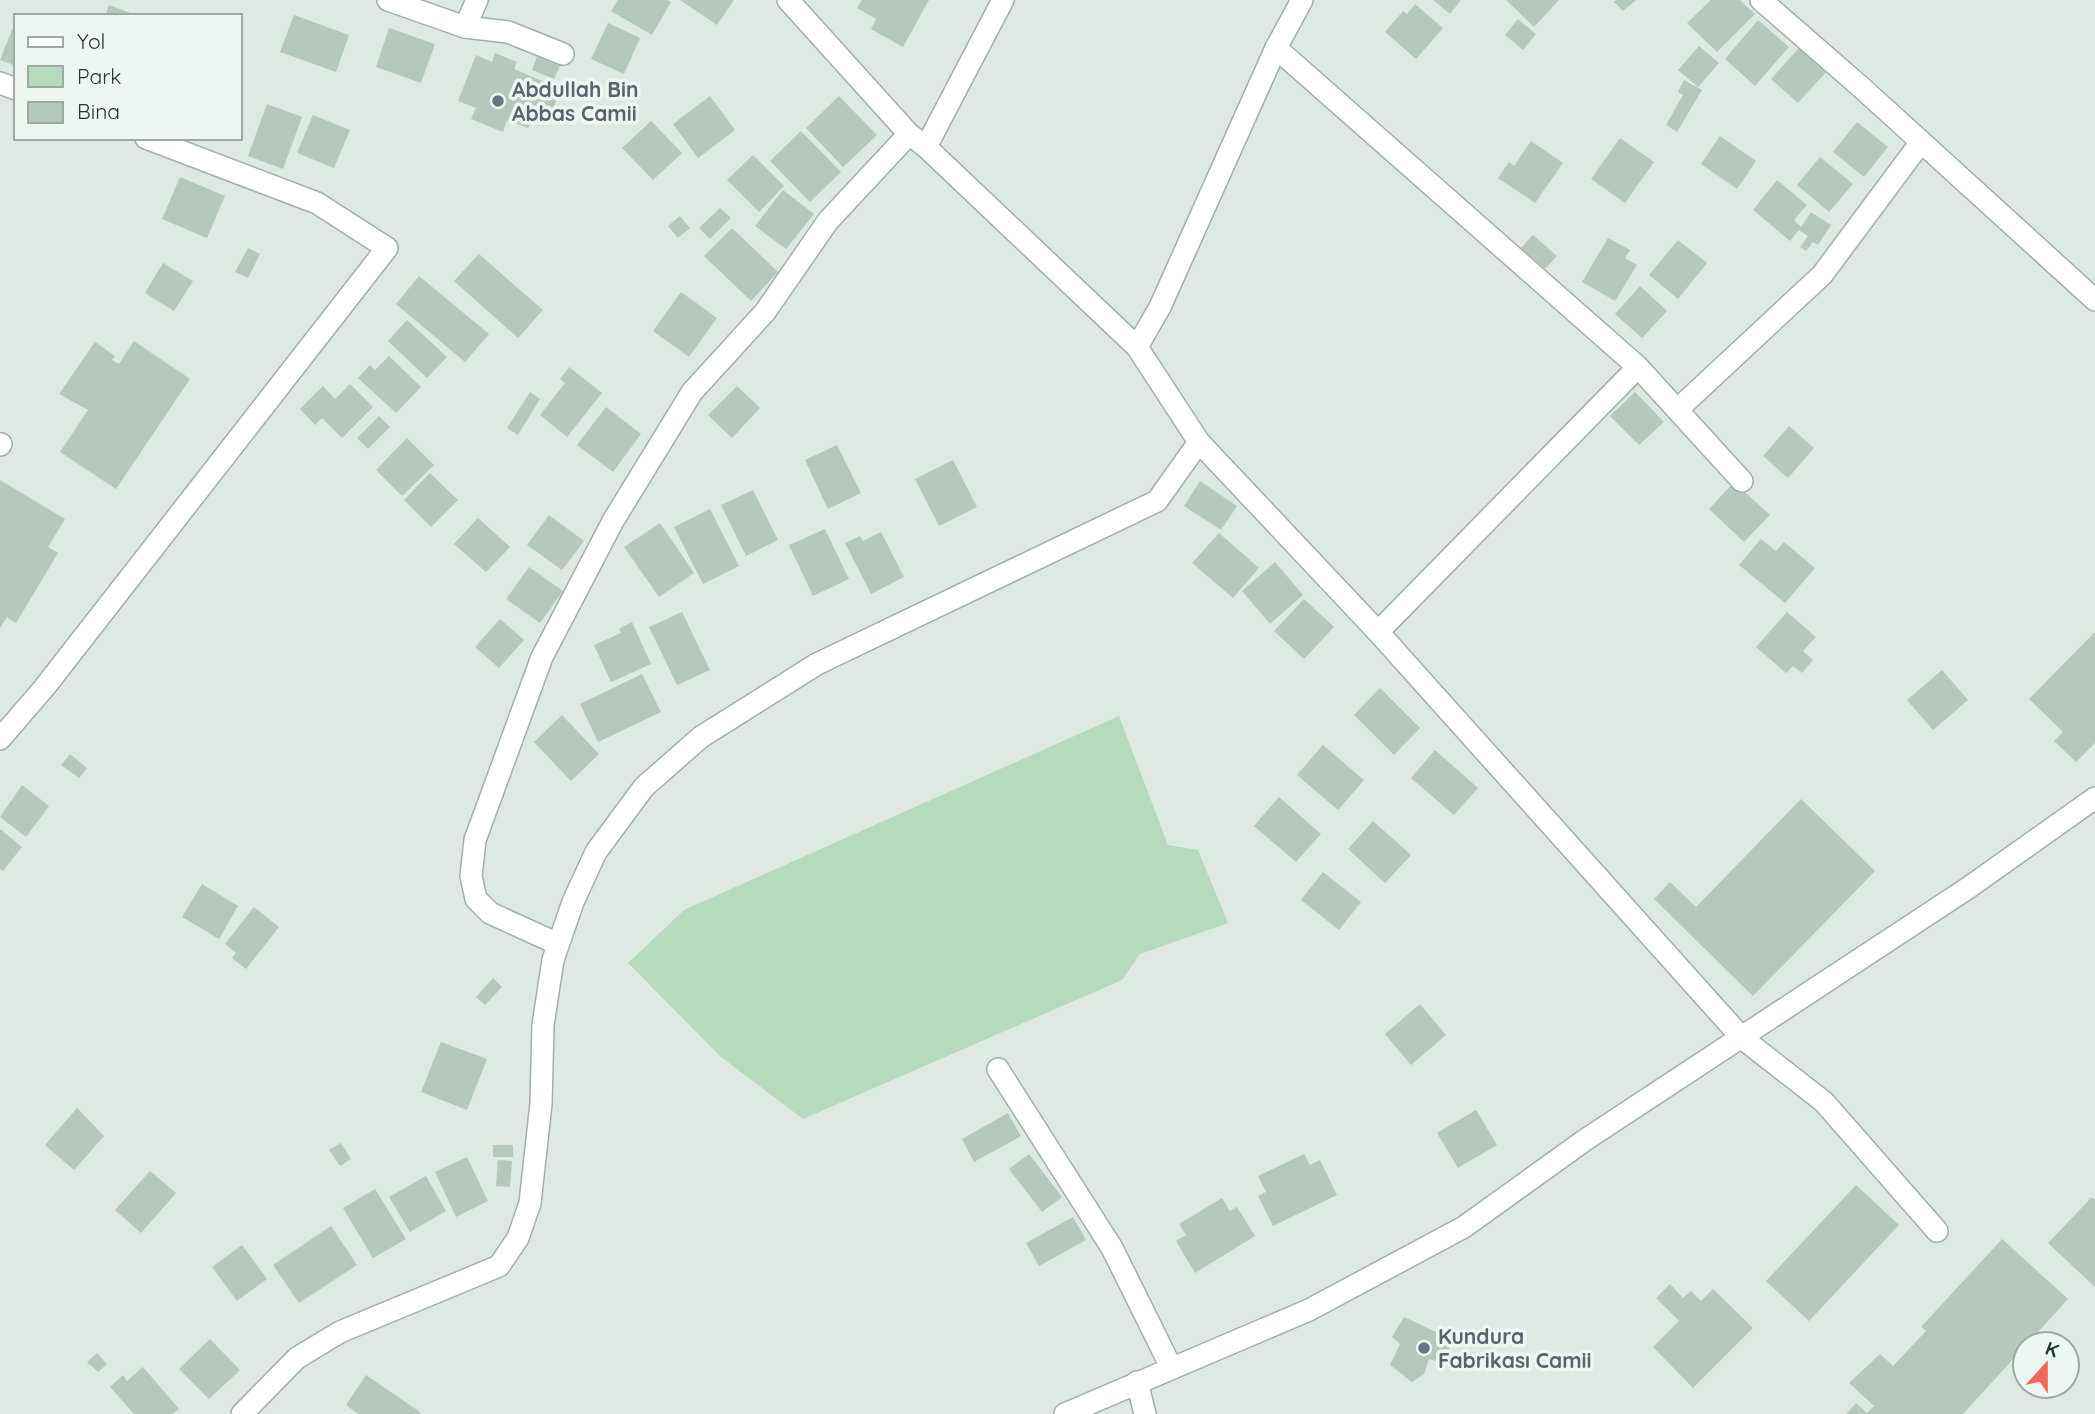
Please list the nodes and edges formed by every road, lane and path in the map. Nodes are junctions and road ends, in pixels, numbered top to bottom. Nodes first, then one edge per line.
1 (388, 0) edge
2 (477, 0) edge
3 (788, 0) edge
4 (1003, 0) edge
5 (1302, 0) edge
6 (1760, 0) edge
7 (465, 27) junction
8 (1276, 48) junction
9 (563, 54) dead end
10 (151, 140) edge
11 (918, 141) junction
12 (1922, 142) junction
13 (2095, 300) edge
14 (1138, 347) junction
15 (1638, 367) junction
16 (1678, 409) junction
17 (1199, 442) junction
18 (1742, 481) dead end
19 (1378, 632) junction
20 (0, 739) edge
21 (2095, 798) edge
22 (558, 944) junction
23 (1742, 1038) junction
24 (998, 1069) dead end
25 (1937, 1231) dead end
26 (1171, 1367) junction
27 (1137, 1382) junction
28 (1086, 1408) edge
29 (242, 1414) edge
30 (1065, 1414) edge
31 (1145, 1414) edge

1 - 7 street
2 - 7 street
3 - 11 street
4 - 11 street
5 - 8 street
6 - 12 street
7 - 9 street
8 - 14 street
8 - 15 street
10 - 20 street
11 - 14 street
11 - 22 street
12 - 13 street
12 - 16 street
14 - 17 street
15 - 16 street
15 - 19 street
16 - 18 street
17 - 19 street
17 - 22 street
19 - 23 street
21 - 23 street
22 - 29 street
23 - 25 street
23 - 26 street
24 - 26 street
26 - 27 street
27 - 28 street
27 - 31 street
28 - 30 street

